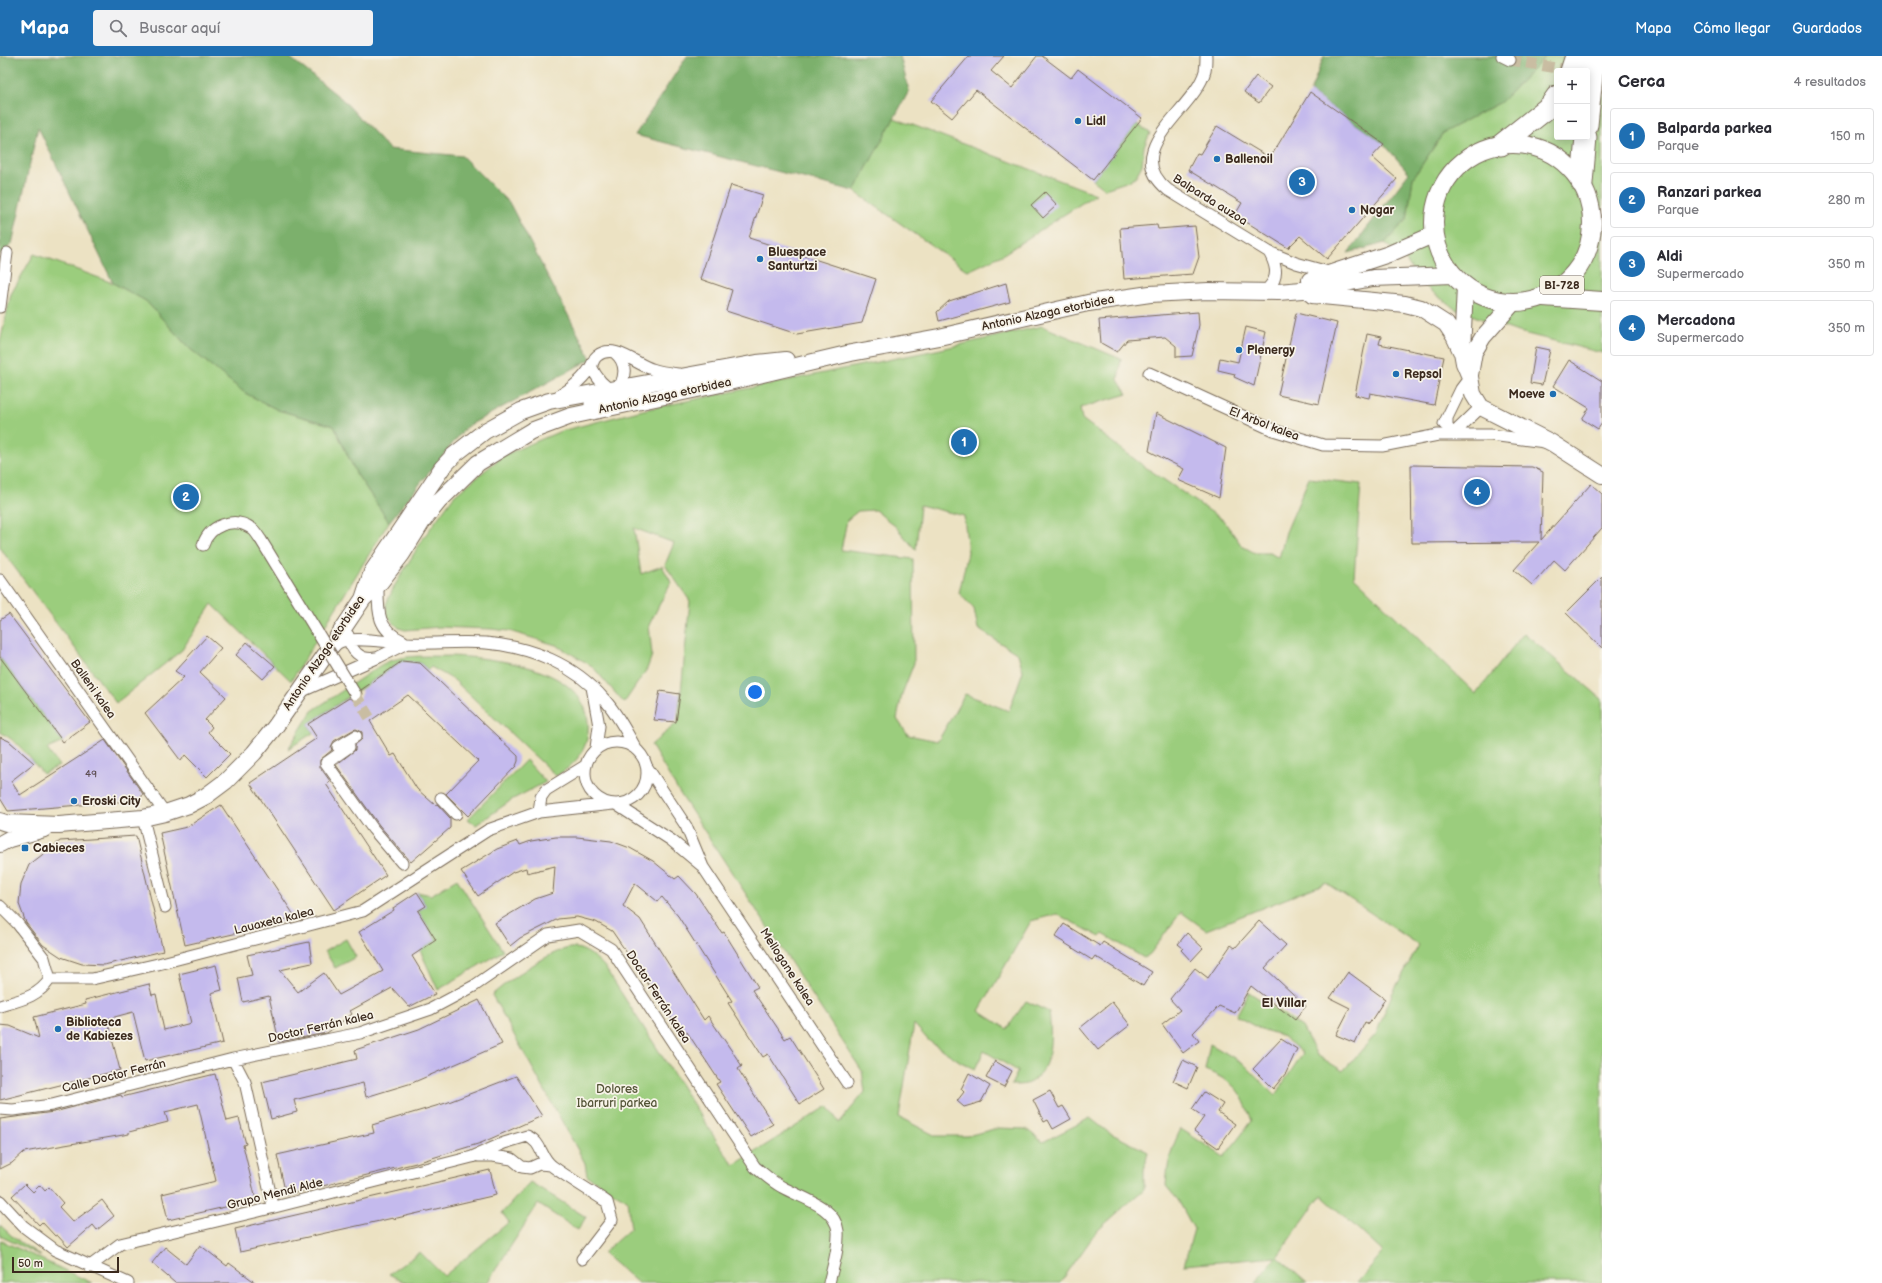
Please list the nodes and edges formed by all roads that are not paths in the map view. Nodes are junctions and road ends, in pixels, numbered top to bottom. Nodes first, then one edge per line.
1 (1206, 56) edge
2 (1576, 56) edge
3 (1594, 56) edge
4 (1572, 68) edge
5 (1554, 100) edge
6 (1589, 104) edge
7 (1586, 140) edge
8 (1501, 145) junction
9 (1582, 183) junction
10 (1434, 234) junction
11 (1597, 234) edge
12 (1269, 252) junction
13 (7, 254) dead end
14 (1296, 263) junction
15 (1276, 270) junction
16 (1333, 274) junction
17 (1459, 280) junction
18 (1274, 289) junction
19 (1543, 297) junction
20 (1599, 300) edge
21 (1514, 302) junction
22 (0, 307) edge
23 (1462, 352) junction
24 (615, 353) junction
25 (851, 353) junction
26 (592, 366) junction
27 (1149, 373) dead end
28 (690, 375) junction
29 (1470, 377) junction
30 (716, 385) junction
31 (616, 390) junction
32 (549, 401) junction
33 (1481, 407) junction
34 (1447, 419) junction
35 (1438, 435) junction
36 (1452, 435) junction
37 (1552, 443) junction
38 (487, 456) junction
39 (1602, 475) edge
40 (203, 545) dead end
41 (0, 580) edge
42 (378, 585) junction
43 (363, 599) junction
44 (349, 640) junction
45 (407, 643) junction
46 (330, 648) junction
47 (379, 658) junction
48 (592, 686) junction
49 (299, 692) junction
50 (355, 694) tunnel mouth
51 (356, 736) dead end
52 (349, 747) dead end
53 (635, 747) junction
54 (596, 748) junction
55 (319, 759) dead end
56 (585, 766) junction
57 (647, 767) junction
58 (615, 804) junction
59 (539, 812) junction
60 (165, 813) junction
61 (143, 818) junction
62 (0, 821) edge
63 (58, 824) junction
64 (0, 844) edge
65 (402, 863) dead end
66 (703, 867) junction
67 (0, 906) edge
68 (164, 907) dead end
69 (50, 979) junction
70 (0, 1006) edge
71 (233, 1059) junction
72 (847, 1082) dead end
73 (0, 1110) edge
74 (472, 1157) junction
75 (551, 1165) junction
76 (0, 1202) edge
77 (273, 1206) junction
78 (582, 1259) dead end
79 (89, 1267) junction
80 (128, 1283) edge
81 (829, 1283) edge

1 - 12 street, Balparda auzoa
2 - 4 highway
3 - 6 highway
5 - 8 highway
7 - 9 highway
8 - 9 main road, BI-728
8 - 10 main road, BI-728
9 - 11 main road, BI-728
10 - 16 street
10 - 17 main road, BI-728
11 - 19 main road, BI-728
12 - 14 street, Balparda auzoa
12 - 15 street
13 - 22 street
14 - 15 street
14 - 16 street, Balparda auzoa
15 - 18 street
16 - 18 street
17 - 18 street
17 - 21 main road, BI-728
17 - 23 street
18 - 23 street
18 - 25 street, Antonio Alzaga etorbidea
19 - 20 main road, BI-728
19 - 21 main road, BI-728
21 - 29 street
23 - 29 street
24 - 26 street
24 - 28 street
24 - 31 street
25 - 28 street, Antonio Alzaga etorbidea
25 - 30 street, Antonio Alzaga etorbidea
26 - 31 street
26 - 32 street
27 - 35 street, El Arbol kalea
28 - 31 street, Antonio Alzaga etorbidea
29 - 33 street
29 - 34 street
30 - 31 street
30 - 38 street, Antonio Alzaga etorbidea
31 - 32 street, Antonio Alzaga etorbidea
31 - 38 street
32 - 43 street, Antonio Alzaga etorbidea
33 - 36 street
33 - 37 street
34 - 35 street
34 - 36 street
35 - 36 street, El Arbol kalea
36 - 37 street
37 - 39 street
38 - 42 street, Antonio Alzaga etorbidea
40 - 50 street, bridge
41 - 60 street, Balleni kalea
42 - 43 street, Antonio Alzaga etorbidea
42 - 45 street
43 - 44 street
43 - 46 street, Antonio Alzaga etorbidea
44 - 45 street
44 - 46 street
44 - 47 street
45 - 47 street
45 - 48 street
46 - 49 street, Antonio Alzaga etorbidea
47 - 49 street
48 - 53 street
48 - 54 street
49 - 60 street, Antonio Alzaga etorbidea
51 - 55 street
52 - 65 street
53 - 54 street
53 - 57 street
54 - 56 street
56 - 58 street
56 - 59 street
57 - 58 street
57 - 66 street, Mellogane kalea
58 - 59 street, Lauaxeta kalea
58 - 66 street, Mellogane kalea
59 - 69 street, Lauaxeta kalea
60 - 61 street, Antonio Alzaga etorbidea
61 - 63 street, Antonio Alzaga etorbidea
61 - 68 street
62 - 63 street, Antonio Alzaga etorbidea
63 - 64 street, Antonio Alzaga etorbidea
66 - 72 street, Mellogane kalea
67 - 69 street
69 - 70 street
71 - 73 street, Calle Doctor Ferrán
71 - 77 street
71 - 81 street, Doctor Ferrán kalea
74 - 75 street, Grupo Mendi Alde
74 - 75 street, Grupo Mendi Alde
74 - 77 street, Grupo Mendi Alde
75 - 78 street, Grupo Mendi Alde
76 - 79 street
77 - 79 street, Grupo Mendi Alde
79 - 80 street

